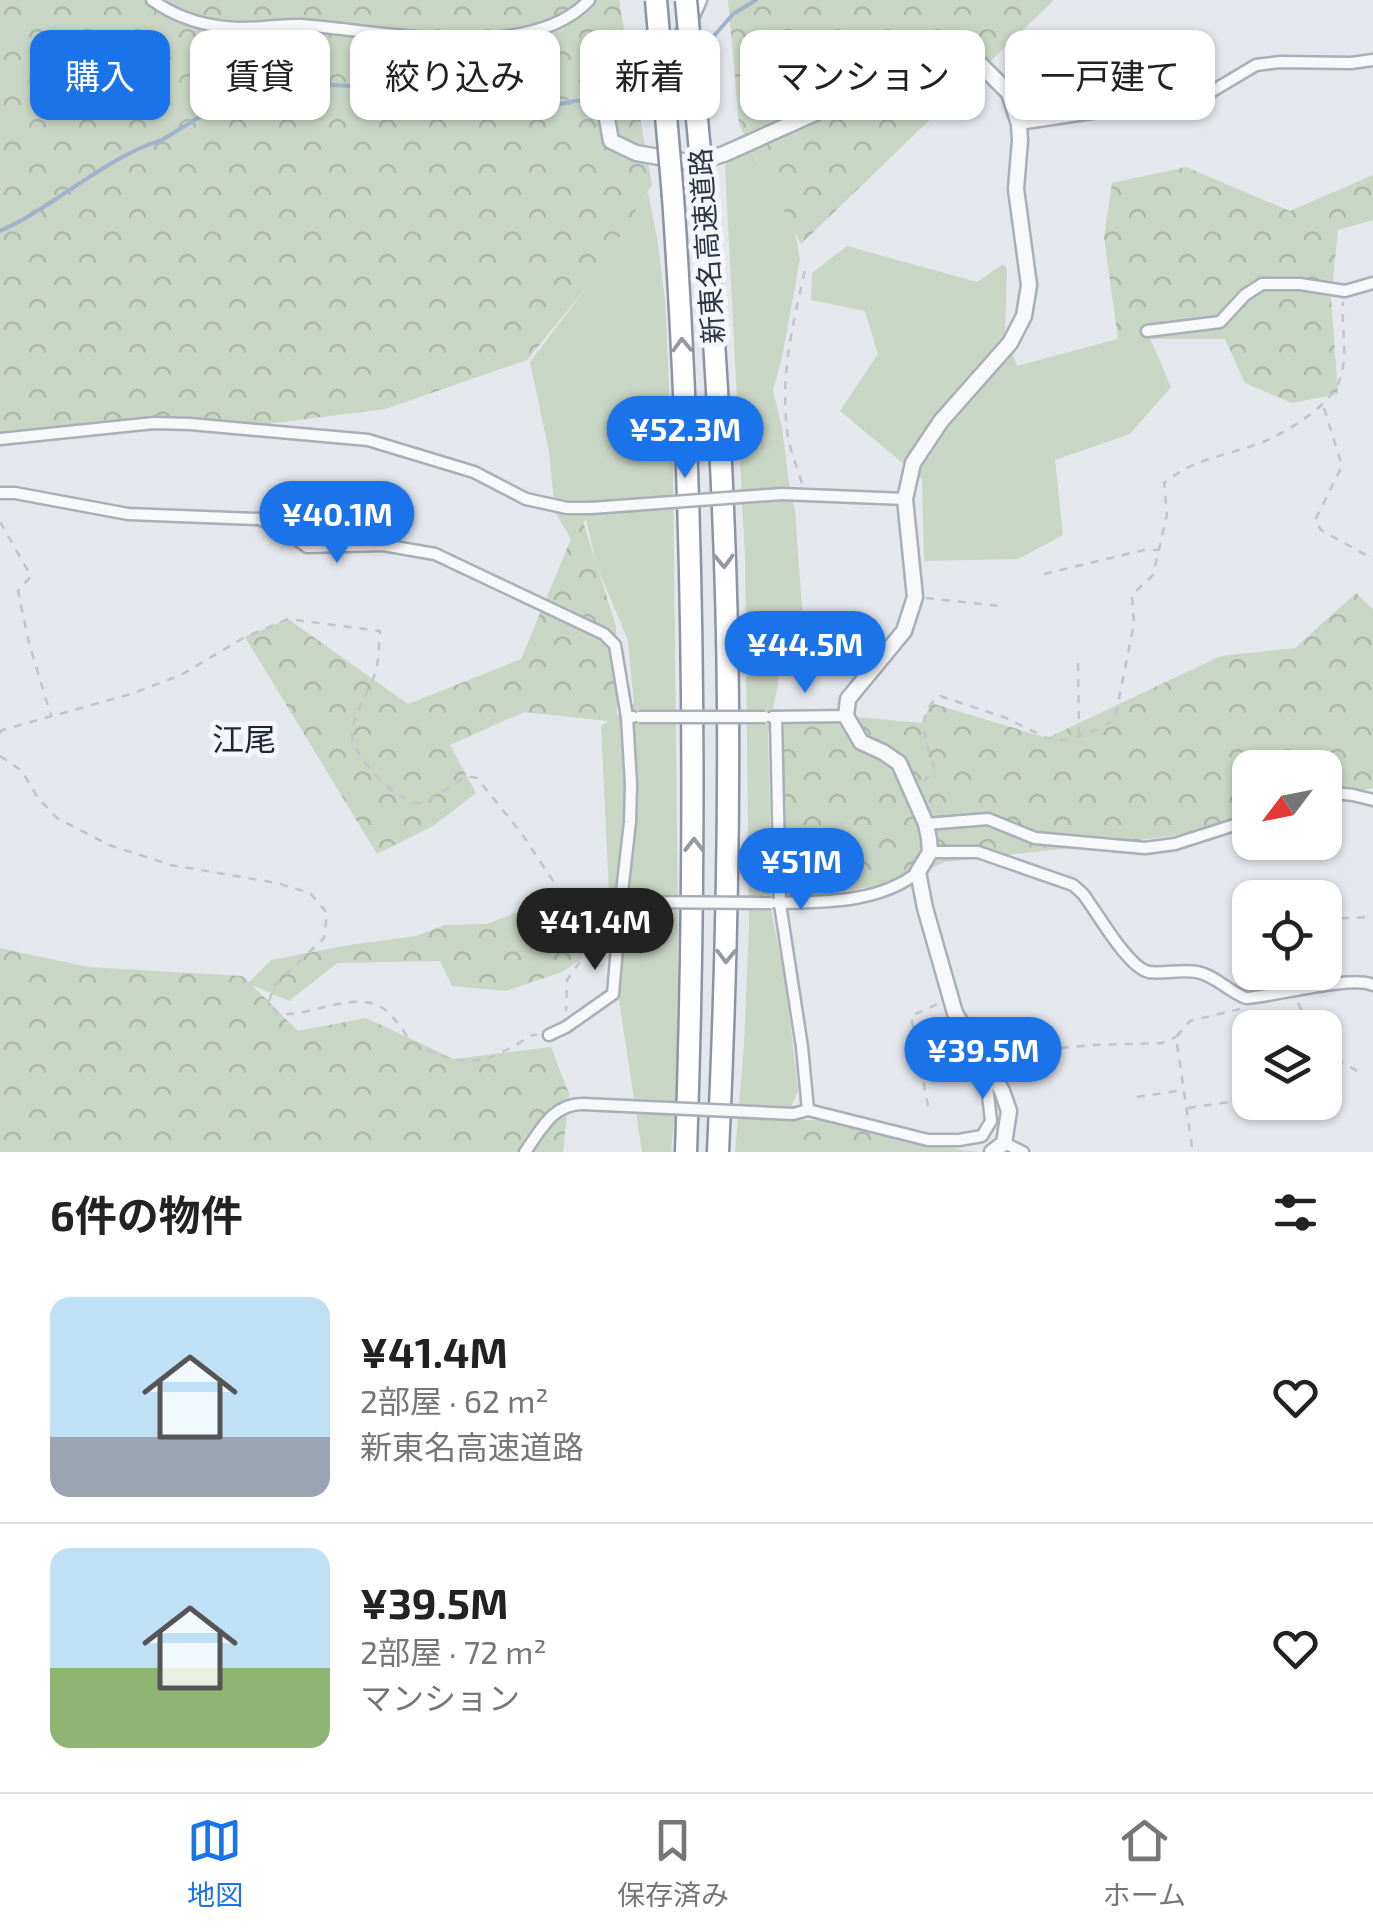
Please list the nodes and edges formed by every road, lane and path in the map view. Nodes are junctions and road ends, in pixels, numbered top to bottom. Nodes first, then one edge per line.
1 (152, 0) edge
2 (589, 0) edge
3 (656, 0) edge
4 (686, 0) edge
5 (698, 0) edge
6 (1373, 60) edge
7 (1019, 124) junction
8 (806, 266) dead end
9 (1373, 283) edge
10 (1346, 291) junction
11 (1147, 331) dead end
12 (1323, 405) junction
13 (0, 438) edge
14 (0, 493) edge
15 (805, 494) junction
16 (905, 499) junction
17 (0, 522) edge
18 (1159, 550) junction
19 (1373, 559) edge
20 (1044, 574) dead end
21 (915, 597) junction
22 (1000, 606) dead end
23 (1078, 663) dead end
24 (846, 716) junction
25 (633, 717) junction
26 (771, 717) junction
27 (52, 718) junction
28 (0, 734) edge
29 (1080, 736) junction
30 (0, 756) edge
31 (1342, 793) edge
32 (914, 796) junction
33 (1373, 800) edge
34 (926, 824) junction
35 (1232, 826) edge
36 (930, 852) junction
37 (918, 872) junction
38 (627, 901) junction
39 (776, 903) junction
40 (1373, 918) edge
41 (1342, 919) edge
42 (1373, 986) edge
43 (934, 987) dead end
44 (1294, 992) junction
45 (1246, 1007) dead end
46 (1302, 1010) edge
47 (566, 1027) junction
48 (549, 1035) joint
49 (1176, 1037) junction
50 (982, 1057) junction
51 (1342, 1062) edge
52 (1361, 1073) dead end
53 (1184, 1090) junction
54 (1137, 1097) dead end
55 (1232, 1102) edge
56 (928, 1106) dead end
57 (1186, 1108) junction
58 (808, 1110) junction
59 (1192, 1147) dead end
60 (998, 1148) edge
61 (525, 1152) edge
62 (686, 1152) edge
63 (718, 1152) edge
64 (1023, 1152) edge

1 - 2 street
62 -> 3 highway, 新東名高速道路, bridge
4 -> 63 highway, 新東名高速道路, bridge
5 - 7 street
6 - 7 street
7 - 16 street
8 - 15 path
9 - 10 street
10 - 11 street
10 - 12 path
12 - 18 path
12 - 19 path
13 - 15 street, bridge
14 - 25 street
15 - 16 street
16 - 21 street
17 - 27 path
18 - 20 path
18 - 29 path
21 - 22 path
21 - 24 street
23 - 29 path
24 - 26 street
24 - 32 street
25 - 26 street, bridge
25 - 38 street
26 - 39 street
27 - 28 path
27 - 47 path
29 - 32 path
30 - 48 path
31 - 33 street
32 - 34 street
34 - 35 street
34 - 36 street
36 - 37 street
36 - 44 street
37 - 39 street
37 - 50 street
38 - 39 street, bridge
38 - 47 street
39 - 58 street
40 - 41 path
42 - 44 street
43 - 56 path
44 - 46 path
45 - 49 path
47 - 48 street
49 - 50 path
49 - 53 path
50 - 58 street
50 - 60 street
51 - 52 path
53 - 54 path
53 - 57 path
55 - 57 path
57 - 59 path
58 - 61 street, bridge
60 - 64 street

